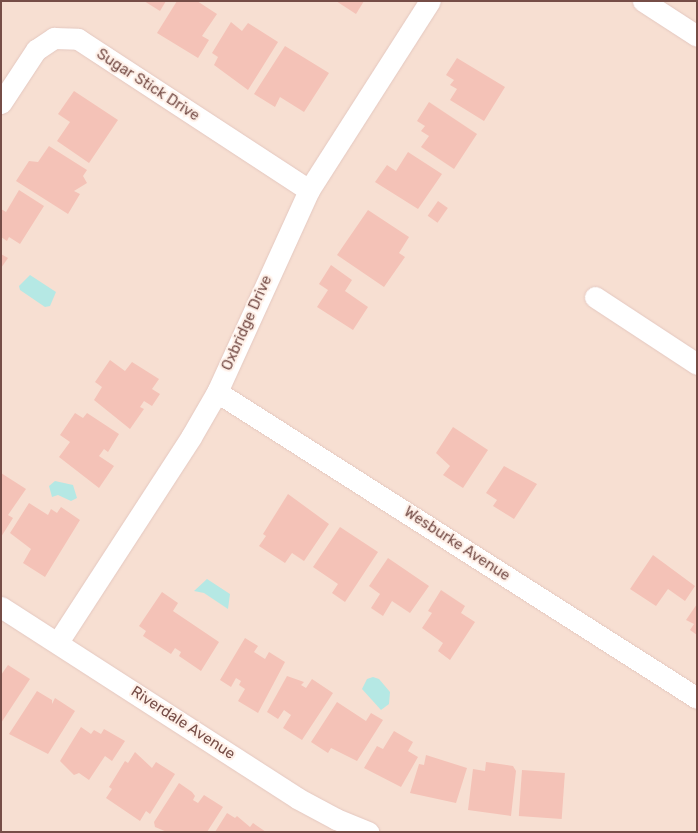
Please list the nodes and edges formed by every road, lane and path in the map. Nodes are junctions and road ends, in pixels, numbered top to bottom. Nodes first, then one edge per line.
1 (430, 1) edge
2 (642, 1) edge
3 (697, 36) edge
4 (1, 103) edge
5 (309, 190) junction
6 (594, 297) dead end
7 (697, 364) edge
8 (217, 392) junction
9 (1, 607) edge
10 (58, 642) junction
11 (697, 698) edge
12 (332, 826) edge
13 (369, 832) edge

1 - 5 street, Oxbridge Drive
2 - 3 street
4 - 5 street, Sugar Stick Drive
5 - 8 street, Oxbridge Drive
6 - 7 street
8 - 10 street, Oxbridge Drive
8 - 11 street, Wesburke Avenue
9 - 10 street, Riverdale Avenue
10 - 12 street, Riverdale Avenue
12 - 13 street, Riverdale Avenue

